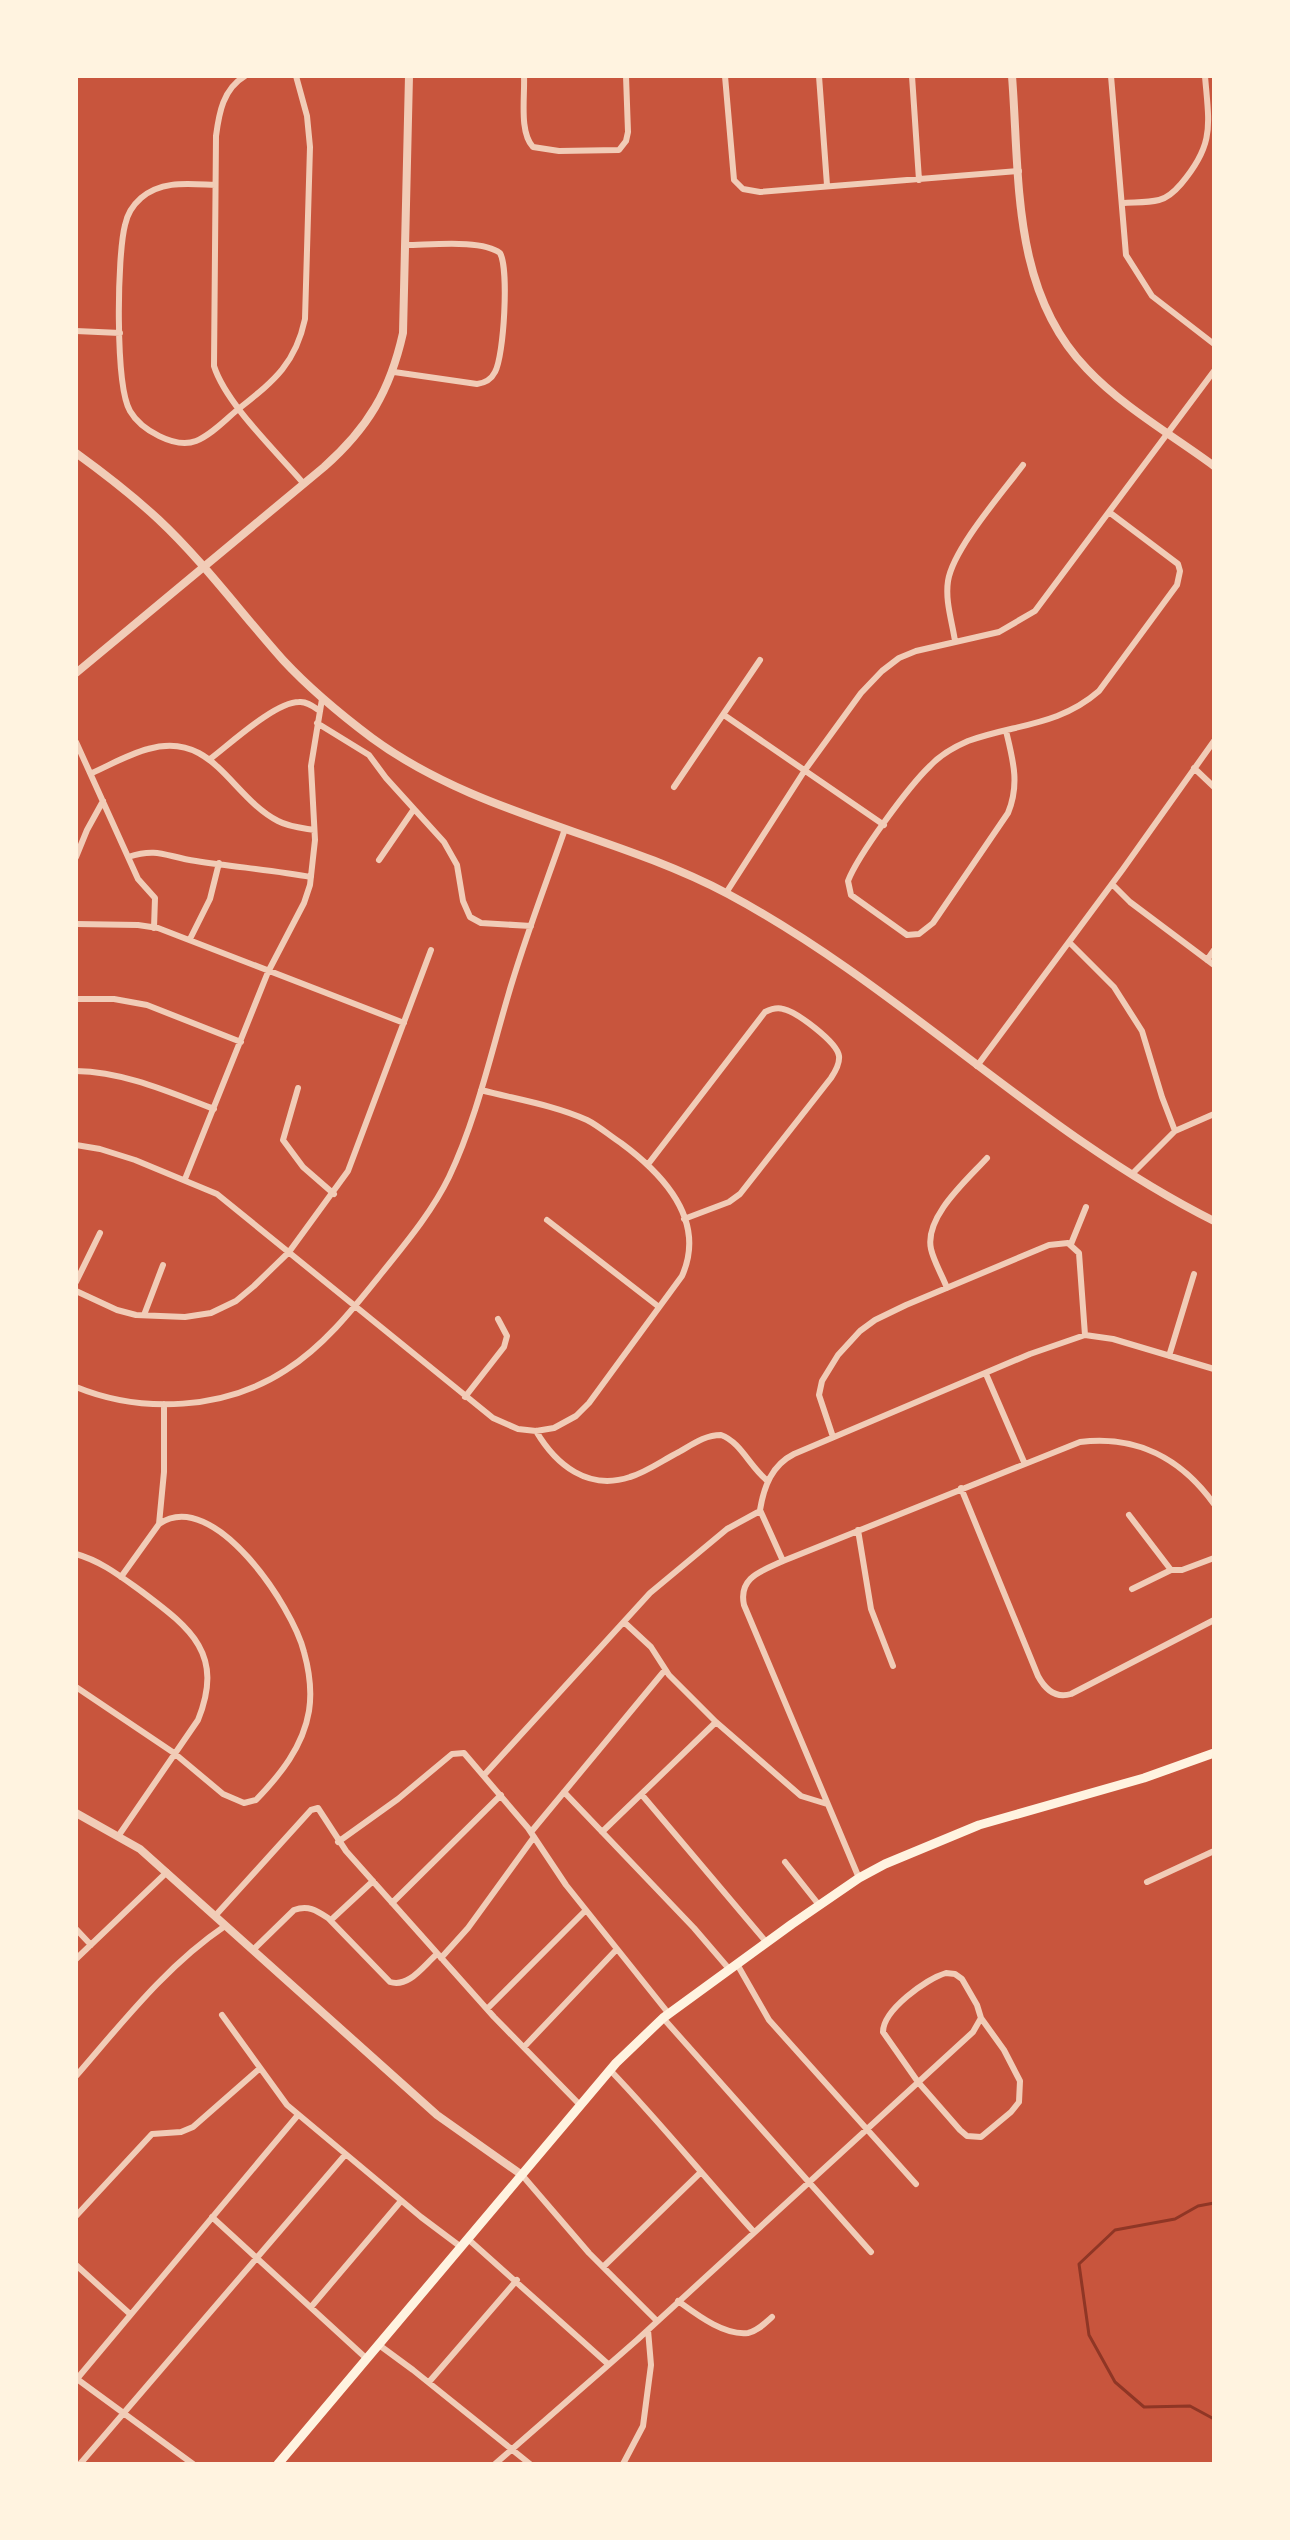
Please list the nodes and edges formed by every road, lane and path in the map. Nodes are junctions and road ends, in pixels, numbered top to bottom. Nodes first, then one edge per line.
1 (245, 76) edge
2 (296, 76) edge
3 (409, 76) edge
4 (524, 76) edge
5 (626, 76) edge
6 (725, 76) edge
7 (819, 76) edge
8 (912, 76) edge
9 (1012, 76) edge
10 (1111, 76) edge
11 (1205, 76) edge
12 (1019, 171) junction
13 (920, 180) junction
14 (215, 185) junction
15 (827, 185) junction
16 (1122, 203) junction
17 (406, 245) junction
18 (76, 331) edge
19 (120, 333) junction
20 (1214, 344) edge
21 (1214, 371) edge
22 (394, 372) junction
23 (239, 408) junction
24 (1168, 432) junction
25 (76, 453) edge
26 (1023, 465) dead end
27 (1214, 466) edge
28 (304, 484) junction
29 (1109, 512) junction
30 (204, 569) junction
31 (956, 641) junction
32 (760, 660) dead end
33 (76, 673) edge
34 (322, 699) junction
35 (320, 711) junction
36 (724, 715) junction
37 (317, 723) junction
38 (1006, 731) junction
39 (1214, 741) edge
40 (76, 742) edge
41 (210, 759) junction
42 (1194, 768) junction
43 (805, 770) junction
44 (92, 773) junction
45 (674, 787) dead end
46 (1214, 788) edge
47 (103, 801) junction
48 (414, 809) junction
49 (884, 825) junction
50 (565, 829) junction
51 (314, 830) junction
52 (76, 857) edge
53 (128, 857) junction
54 (379, 860) dead end
55 (219, 863) junction
56 (311, 877) junction
57 (1112, 884) junction
58 (726, 893) junction
59 (76, 924) edge
60 (531, 926) junction
61 (154, 928) junction
62 (190, 939) junction
63 (1069, 942) junction
64 (431, 950) dead end
65 (1214, 950) edge
66 (1208, 960) junction
67 (1214, 965) edge
68 (268, 972) junction
69 (76, 999) edge
70 (404, 1023) junction
71 (241, 1042) junction
72 (977, 1065) junction
73 (76, 1071) edge
74 (298, 1088) dead end
75 (481, 1090) junction
76 (214, 1109) junction
77 (1214, 1114) edge
78 (1175, 1131) junction
79 (76, 1145) edge
80 (987, 1158) dead end
81 (649, 1163) junction
82 (1132, 1173) junction
83 (185, 1179) junction
84 (334, 1194) junction
85 (1086, 1207) dead end
86 (684, 1219) junction
87 (547, 1220) dead end
88 (1214, 1221) edge
89 (100, 1233) dead end
90 (1071, 1244) junction
91 (289, 1252) junction
92 (163, 1265) dead end
93 (1194, 1274) dead end
94 (76, 1282) edge
95 (947, 1288) junction
96 (76, 1291) edge
97 (356, 1305) junction
98 (659, 1307) junction
99 (144, 1315) junction
100 (498, 1319) dead end
101 (1085, 1335) junction
102 (1169, 1356) junction
103 (1214, 1369) edge
104 (986, 1374) junction
105 (76, 1387) edge
106 (465, 1397) junction
107 (165, 1404) junction
108 (536, 1431) junction
109 (833, 1437) junction
110 (1024, 1462) junction
111 (768, 1481) junction
112 (962, 1488) junction
113 (1214, 1504) edge
114 (760, 1511) junction
115 (1130, 1515) dead end
116 (159, 1524) junction
117 (858, 1530) junction
118 (76, 1554) edge
119 (1214, 1558) edge
120 (783, 1561) junction
121 (1171, 1570) junction
122 (121, 1576) junction
123 (1132, 1589) dead end
124 (1214, 1620) edge
125 (624, 1622) junction
126 (893, 1666) dead end
127 (665, 1670) junction
128 (76, 1687) edge
129 (716, 1722) junction
130 (174, 1753) junction
131 (1214, 1753) edge
132 (485, 1774) junction
133 (564, 1792) junction
134 (642, 1794) junction
135 (501, 1795) junction
136 (827, 1804) junction
137 (76, 1813) edge
138 (602, 1832) junction
139 (533, 1834) junction
140 (119, 1835) junction
141 (339, 1842) junction
142 (1214, 1851) edge
143 (785, 1862) dead end
144 (167, 1872) junction
145 (859, 1878) junction
146 (373, 1881) junction
147 (1147, 1882) dead end
148 (392, 1903) junction
149 (819, 1905) junction
150 (586, 1910) junction
151 (215, 1916) junction
152 (331, 1920) junction
153 (225, 1926) junction
154 (76, 1929) edge
155 (767, 1943) junction
156 (91, 1945) junction
157 (254, 1948) junction
158 (617, 1949) junction
159 (439, 1956) junction
160 (76, 1959) edge
161 (733, 1967) junction
162 (488, 2009) junction
163 (222, 2015) dead end
164 (666, 2016) junction
165 (981, 2018) junction
166 (524, 2047) junction
167 (259, 2069) junction
168 (610, 2070) junction
169 (76, 2076) edge
170 (918, 2082) junction
171 (580, 2106) junction
172 (298, 2115) junction
173 (867, 2128) junction
174 (345, 2155) junction
175 (700, 2173) junction
176 (522, 2175) junction
177 (808, 2183) junction
178 (916, 2184) dead end
179 (401, 2201) junction
180 (76, 2216) edge
181 (212, 2217) junction
182 (754, 2232) junction
183 (468, 2239) junction
184 (461, 2247) junction
185 (871, 2252) dead end
186 (256, 2257) junction
187 (79, 2267) edge
188 (603, 2267) junction
189 (76, 2276) edge
190 (517, 2280) junction
191 (678, 2301) junction
192 (311, 2307) junction
193 (130, 2314) junction
194 (772, 2317) dead end
195 (657, 2321) junction
196 (648, 2330) junction
197 (379, 2345) junction
198 (367, 2359) junction
199 (608, 2364) junction
200 (77, 2380) edge
201 (429, 2382) junction
202 (123, 2413) junction
203 (510, 2449) junction
204 (184, 2461) edge
205 (80, 2463) edge
206 (193, 2463) edge
207 (278, 2463) edge
208 (495, 2463) edge
209 (530, 2463) edge
210 (623, 2463) edge

1 - 14 street
2 - 23 street
3 - 17 street
4 - 5 street
6 - 15 street
7 - 15 street
8 - 13 street
9 - 12 street
10 - 16 street
11 - 16 street
12 - 13 street
12 - 24 street
13 - 15 street
14 - 19 street
14 - 23 street
16 - 20 street
17 - 22 street
17 - 22 street
18 - 19 street
19 - 23 street
21 - 24 street
22 - 28 street
23 - 28 street
24 - 27 street
24 - 29 street
25 - 30 street
26 - 31 street
28 - 30 street
29 - 31 street
29 - 38 street
30 - 33 street
30 - 34 street
31 - 43 street
32 - 36 street
34 - 35 street
34 - 50 street
35 - 37 street
35 - 41 street
36 - 43 street
36 - 45 street
37 - 48 street
37 - 51 street
38 - 49 street
38 - 49 street
39 - 42 street
40 - 44 street
41 - 44 street
41 - 51 street
42 - 46 street
42 - 57 street
43 - 49 street
43 - 58 street
44 - 47 street
47 - 52 street
47 - 53 street
48 - 54 street
48 - 60 street
50 - 58 street
50 - 60 street
51 - 56 street
53 - 55 street
53 - 61 street
55 - 56 street
55 - 62 street
56 - 68 street
57 - 63 street
57 - 66 street
58 - 72 street
59 - 61 street
60 - 75 street
61 - 62 street
62 - 68 street
63 - 72 street
63 - 78 street
64 - 70 street
65 - 66 street
66 - 67 street
68 - 70 street
68 - 71 street
69 - 71 street
70 - 84 street
71 - 76 street
72 - 82 street
73 - 76 street
74 - 84 street
75 - 81 street
75 - 97 street
76 - 83 street
77 - 78 street
78 - 82 street
79 - 83 street
80 - 95 street
81 - 86 street
81 - 86 street
82 - 88 street
83 - 91 street
84 - 91 street
85 - 90 street
86 - 98 street
87 - 98 street
89 - 94 street
90 - 95 street
90 - 101 street
91 - 97 street
91 - 99 street
92 - 99 street
93 - 102 street
95 - 109 street
96 - 99 street
97 - 106 street
97 - 107 street
98 - 108 street
100 - 106 street
101 - 102 street
101 - 104 street
102 - 103 street
104 - 109 street
104 - 110 street
105 - 107 street
106 - 108 street
107 - 116 street
108 - 111 street
109 - 111 street
110 - 112 street
110 - 113 street
111 - 114 street
112 - 117 street
112 - 124 street
114 - 120 street
114 - 125 street
115 - 121 street
116 - 122 street
116 - 130 street
117 - 120 street
117 - 126 street
118 - 122 street
119 - 121 street
120 - 136 street
121 - 123 street
122 - 130 street
125 - 127 street
125 - 132 street
127 - 129 street
127 - 133 street
128 - 130 street
129 - 134 street
129 - 136 street
130 - 140 street
131 - 145 main road
132 - 135 street
132 - 141 street
133 - 138 street
133 - 139 street
134 - 138 street
134 - 155 street
135 - 139 street
135 - 148 street
136 - 145 street
137 - 140 street
138 - 161 street
139 - 150 street
139 - 159 street
140 - 144 street
141 - 146 street
141 - 151 street
142 - 147 street
143 - 149 street
144 - 151 street
144 - 156 street
145 - 149 main road
146 - 148 street
146 - 152 street
148 - 159 street
149 - 155 main road
150 - 158 street
150 - 162 street
151 - 153 street
152 - 157 street
152 - 159 street
153 - 157 street
153 - 169 street
154 - 156 street
155 - 161 main road
156 - 160 street
157 - 176 street
158 - 164 street
158 - 166 street
159 - 162 street
161 - 164 main road
161 - 173 street
162 - 166 street
163 - 167 street
164 - 168 main road
164 - 177 street
165 - 170 street
165 - 170 street
165 - 170 street
166 - 171 street
167 - 172 street
167 - 180 street
168 - 171 main road
168 - 175 street
170 - 173 street
171 - 176 main road
172 - 174 street
172 - 181 street
173 - 177 street
173 - 178 street
174 - 179 street
174 - 186 street
175 - 182 street
175 - 188 street
176 - 183 main road
176 - 188 street
177 - 182 street
177 - 185 street
179 - 184 street
179 - 192 street
181 - 186 street
181 - 193 street
182 - 191 street
183 - 184 main road
183 - 190 street
184 - 197 main road
186 - 192 street
186 - 202 street
187 - 189 street
187 - 193 street
188 - 195 street
190 - 199 street
190 - 201 street
191 - 194 street
191 - 195 street
192 - 198 street
193 - 200 street
195 - 196 street
196 - 199 street
196 - 210 street
197 - 198 main road
197 - 201 street
198 - 207 main road
199 - 203 street
200 - 202 street
201 - 203 street
202 - 204 street
202 - 205 street
203 - 208 street
203 - 209 street
204 - 206 street

